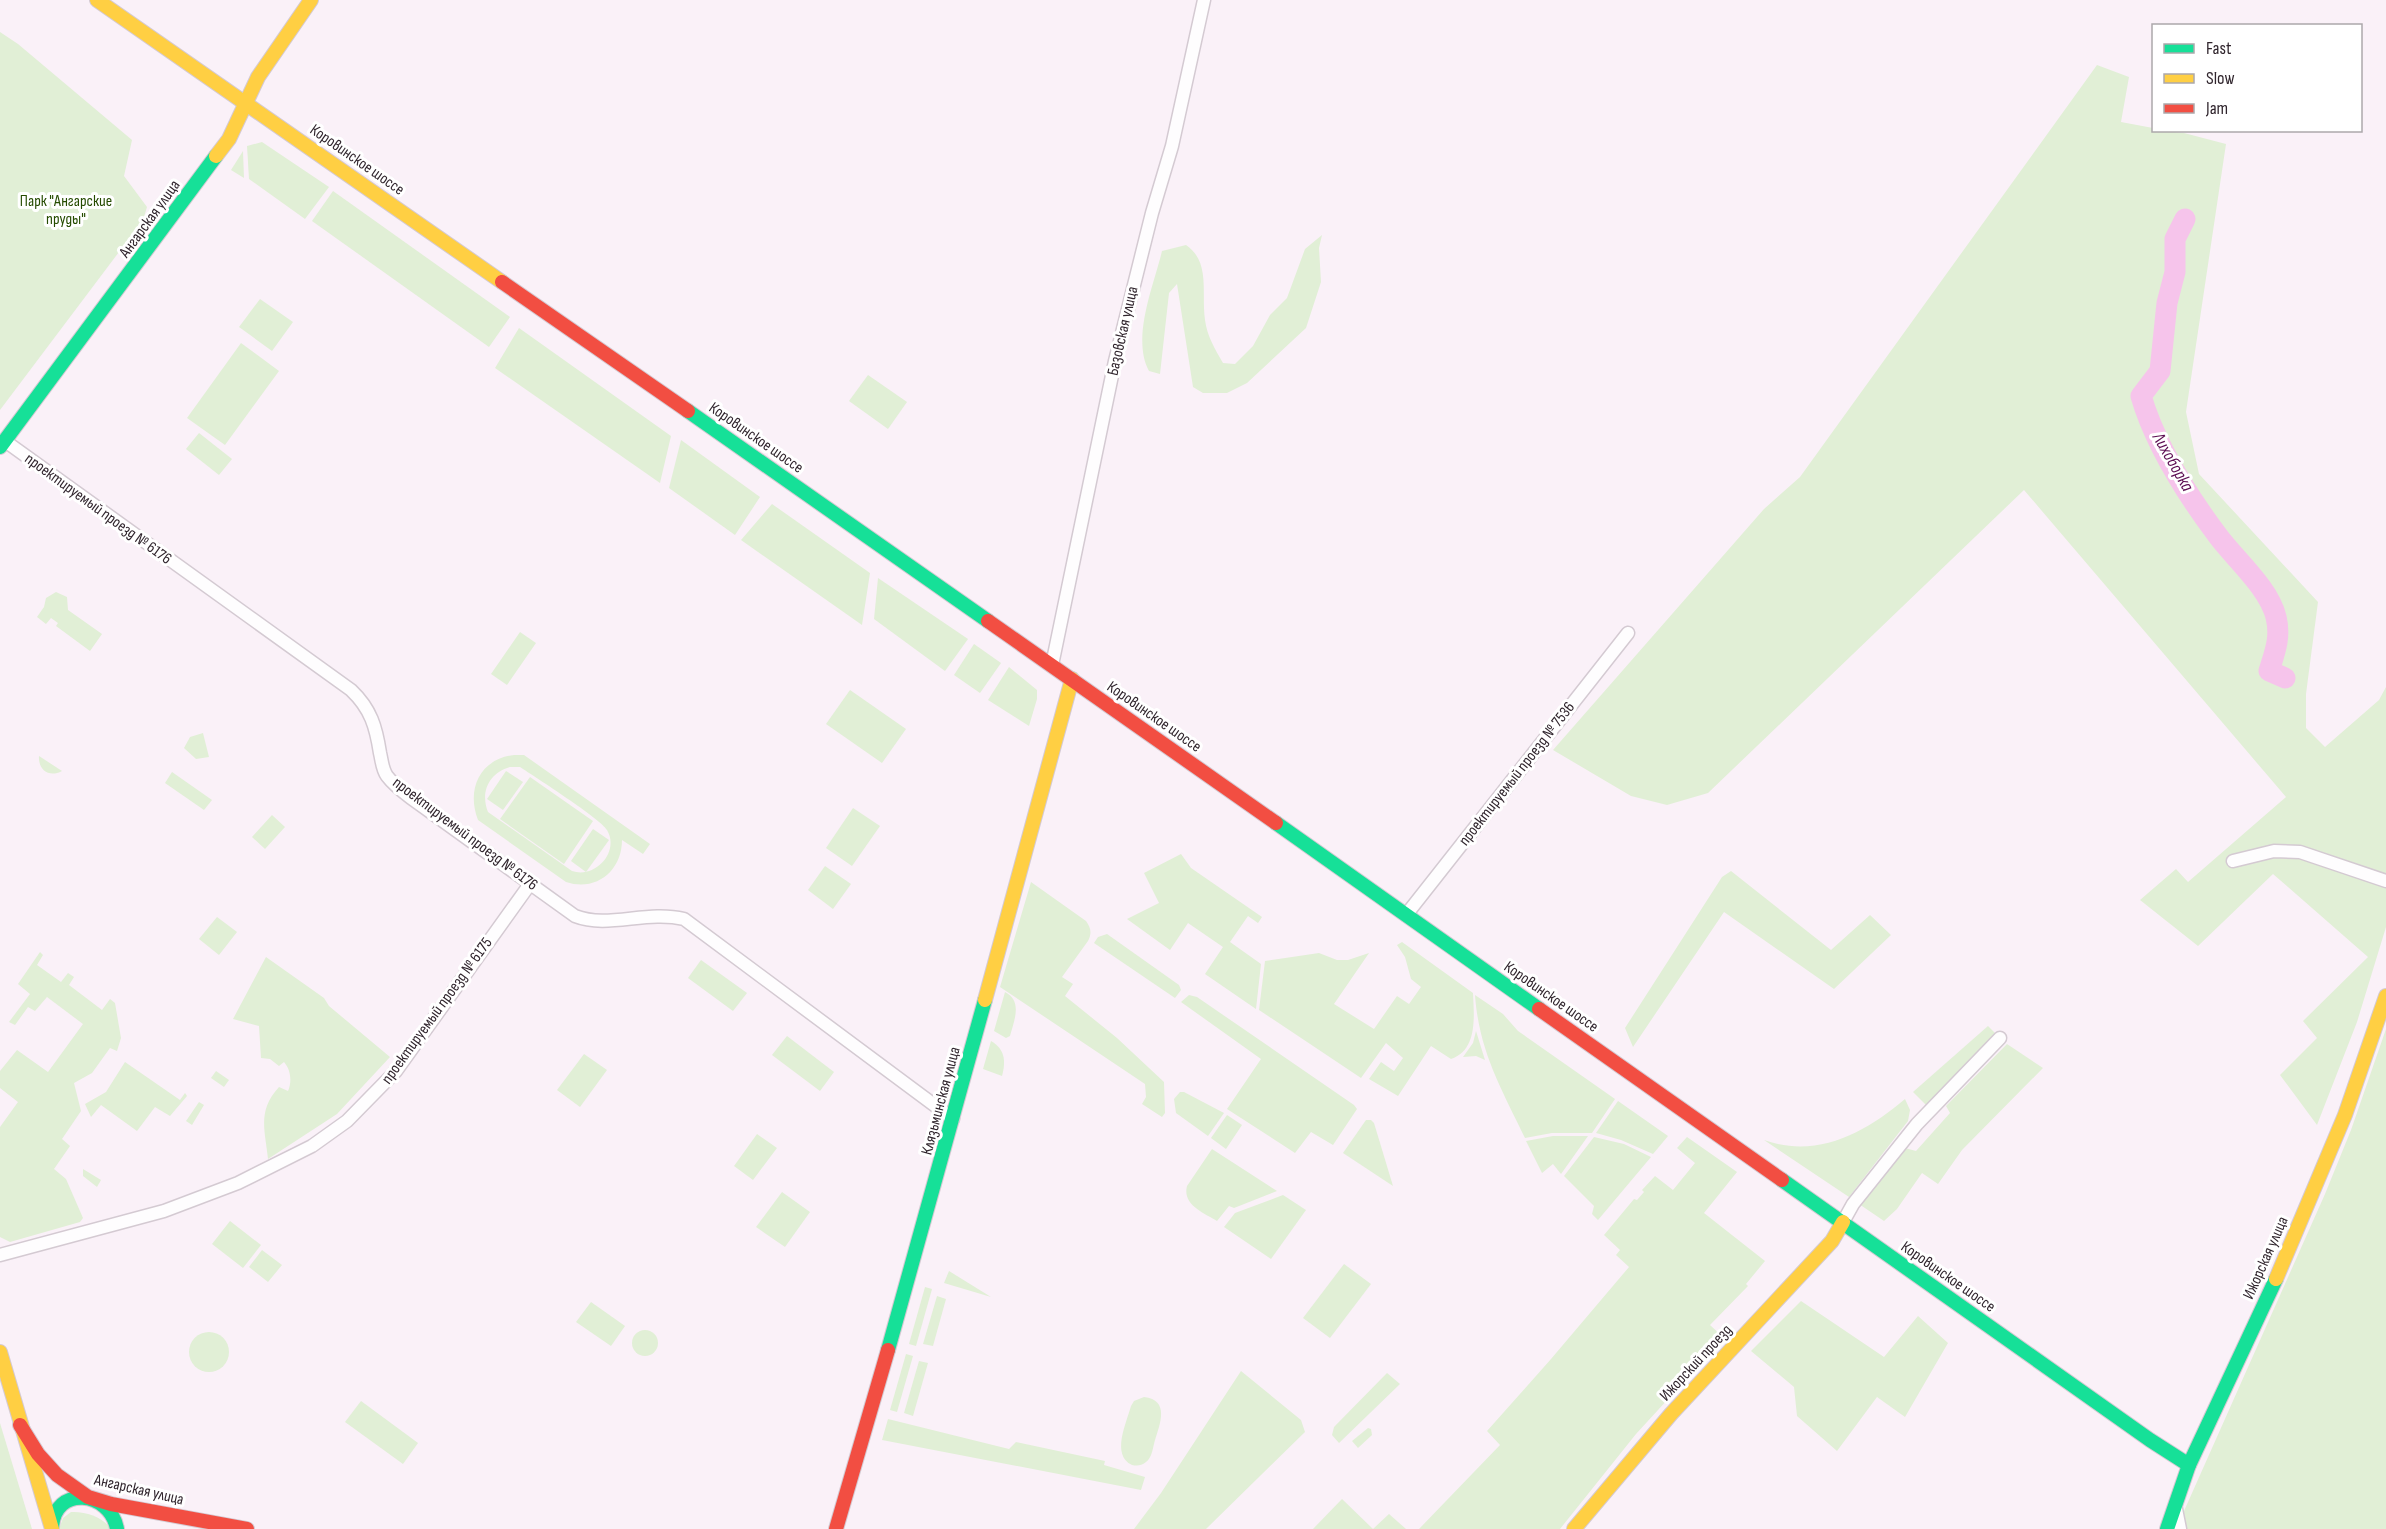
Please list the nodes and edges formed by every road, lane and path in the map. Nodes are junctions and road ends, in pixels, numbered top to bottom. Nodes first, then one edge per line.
1 (97, 0) edge
2 (311, 0) edge
3 (1204, 0) edge
4 (244, 103) junction
5 (2, 444) edge
6 (1628, 633) dead end
7 (1052, 665) junction
8 (1072, 680) junction
9 (2233, 861) dead end
10 (2386, 881) edge
11 (530, 884) junction
12 (1406, 915) junction
13 (2386, 996) edge
14 (2000, 1038) dead end
15 (953, 1119) junction
16 (1843, 1222) junction
17 (0, 1255) edge
18 (0, 1353) edge
19 (20, 1425) junction
20 (2189, 1465) junction
21 (88, 1497) junction
22 (2176, 1505) junction
23 (52, 1528) edge
24 (117, 1529) edge
25 (247, 1529) edge
26 (836, 1529) edge
27 (1574, 1529) edge
28 (2166, 1529) edge
29 (2180, 1529) edge

1 - 4 main road, Коровинское шоссе
2 - 4 main road, Ангарская улица
3 - 7 street, Базовская улица
4 - 5 main road, Ангарская улица
4 - 7 main road, Коровинское шоссе
5 - 11 street, проектируемый проезд № 6176
6 - 12 street, проектируемый проезд № 7536
7 - 8 main road, Коровинское шоссе
8 - 12 main road, Коровинское шоссе
8 - 15 main road, Клязьминская улица
9 - 10 street
11 - 15 street, проектируемый проезд № 6176
11 - 17 street, проектируемый проезд № 6175
12 - 16 main road, Коровинское шоссе
13 - 20 main road, Ижорская улица
14 - 16 street
15 - 26 main road, Клязьминская улица
16 - 20 main road, Коровинское шоссе
16 - 27 main road, Ижорский проезд
18 - 19 main road, Ангарская улица
19 - 21 main road, Ангарская улица
19 - 23 main road, Ангарская улица
20 - 22 main road, Ижорская улица
21 - 23 main road
21 - 24 main road
21 - 25 main road, Ангарская улица
22 - 28 main road, Ижорская улица
22 - 29 street

